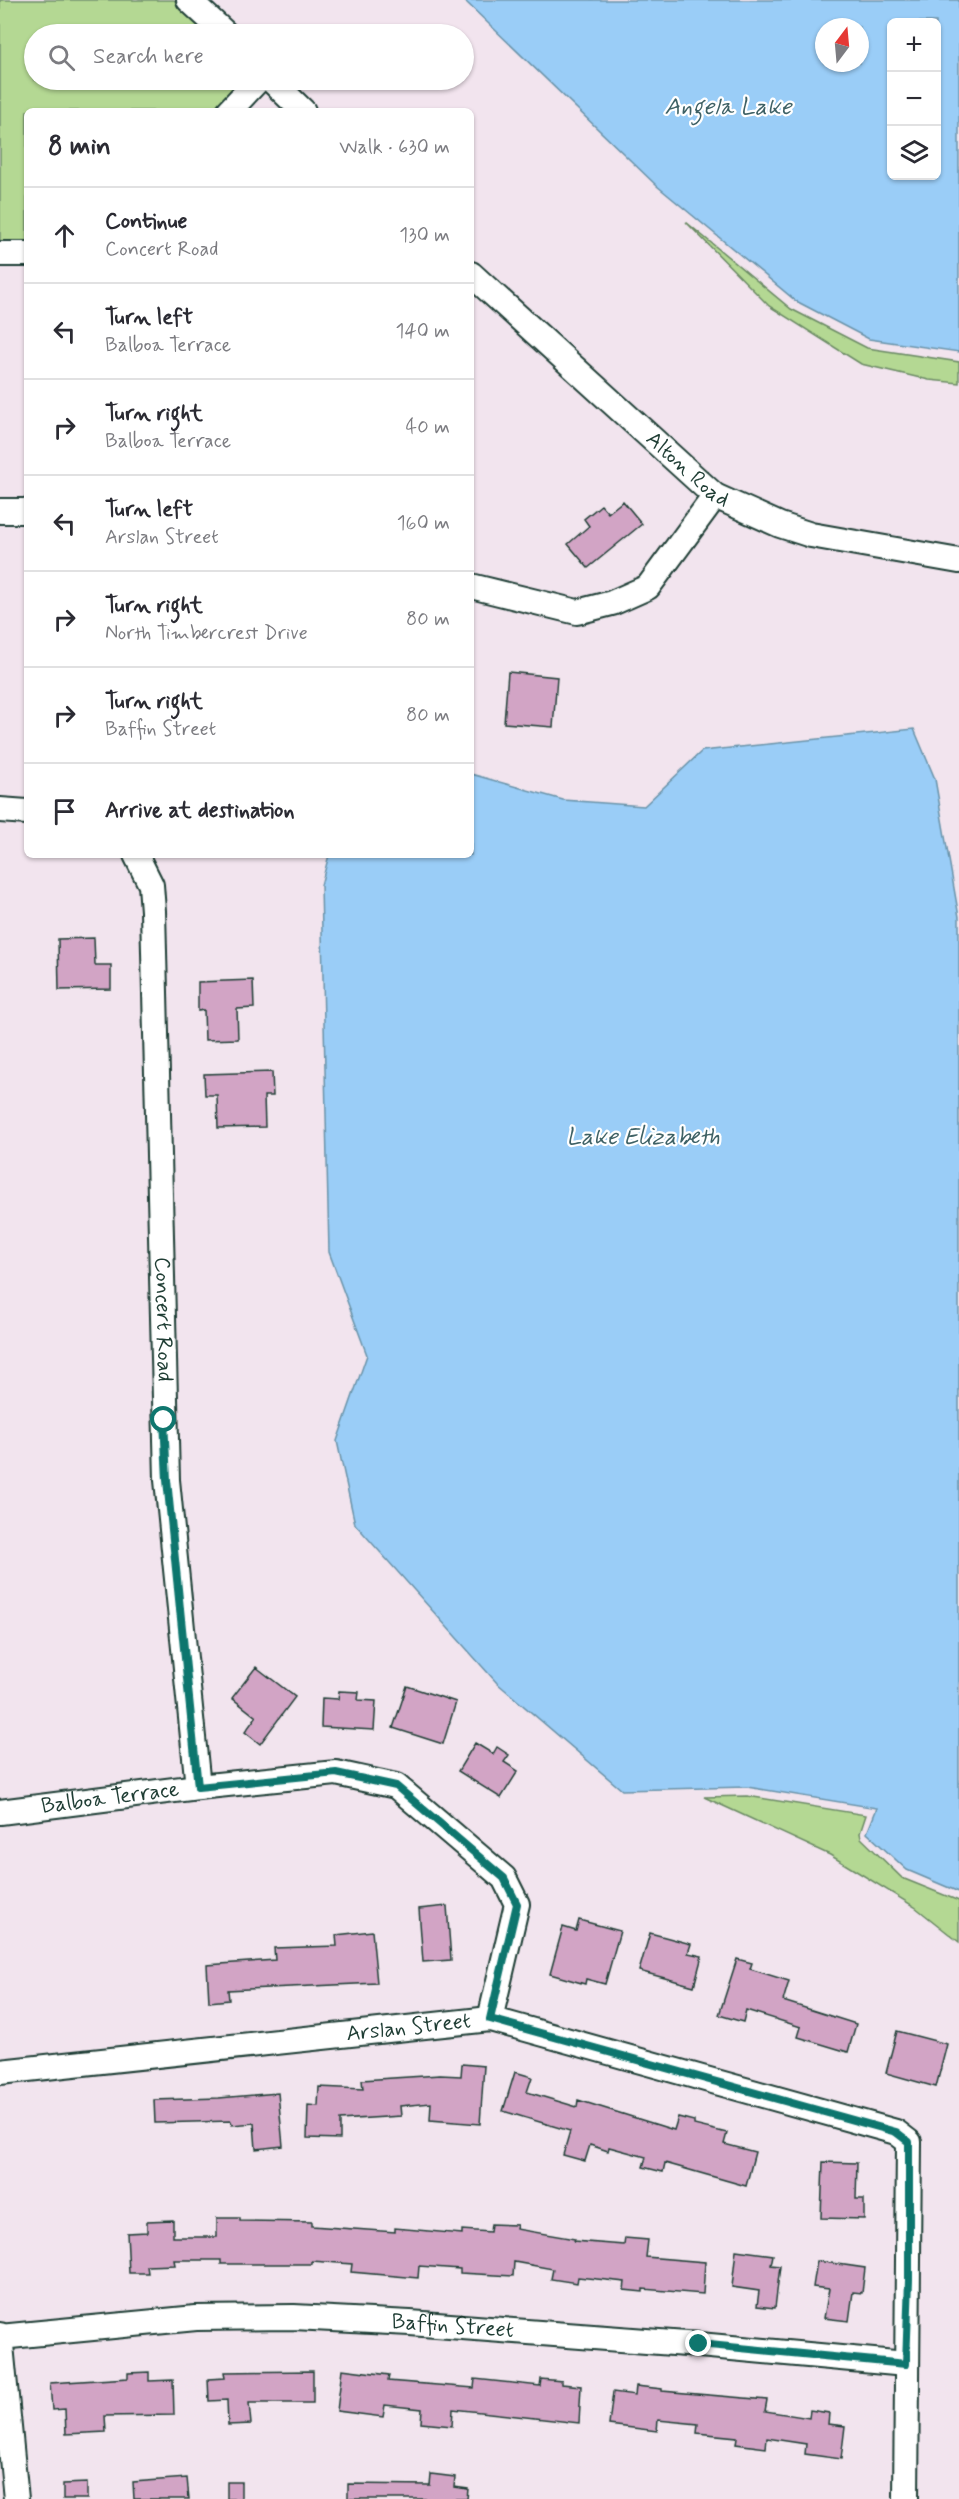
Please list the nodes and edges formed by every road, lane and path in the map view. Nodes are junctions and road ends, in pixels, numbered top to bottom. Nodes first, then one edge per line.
1 (189, 0) edge
2 (215, 24) edge
3 (249, 90) edge
4 (281, 90) edge
5 (232, 108) edge
6 (300, 108) edge
7 (0, 254) edge
8 (24, 254) edge
9 (474, 277) edge
10 (715, 496) junction
11 (0, 511) edge
12 (24, 511) edge
13 (959, 561) edge
14 (474, 587) edge
15 (0, 810) edge
16 (24, 812) edge
17 (138, 858) edge
18 (198, 1787) junction
19 (0, 1812) edge
20 (490, 2019) junction
21 (0, 2072) edge
22 (0, 2336) edge
23 (906, 2364) junction
24 (16, 2499) edge
25 (906, 2499) edge

1 - 2 street
3 - 5 street
4 - 6 street
7 - 8 street
9 - 10 street, Alton Road
10 - 13 street, Alton Road
10 - 14 street
11 - 12 street
15 - 16 street
17 - 18 street, Concert Road
18 - 19 street, Balboa Terrace
18 - 20 street, Balboa Terrace
20 - 21 street, Arslan Street
20 - 23 street, Arslan Street
22 - 23 street, Baffin Street
22 - 24 street
23 - 25 street

